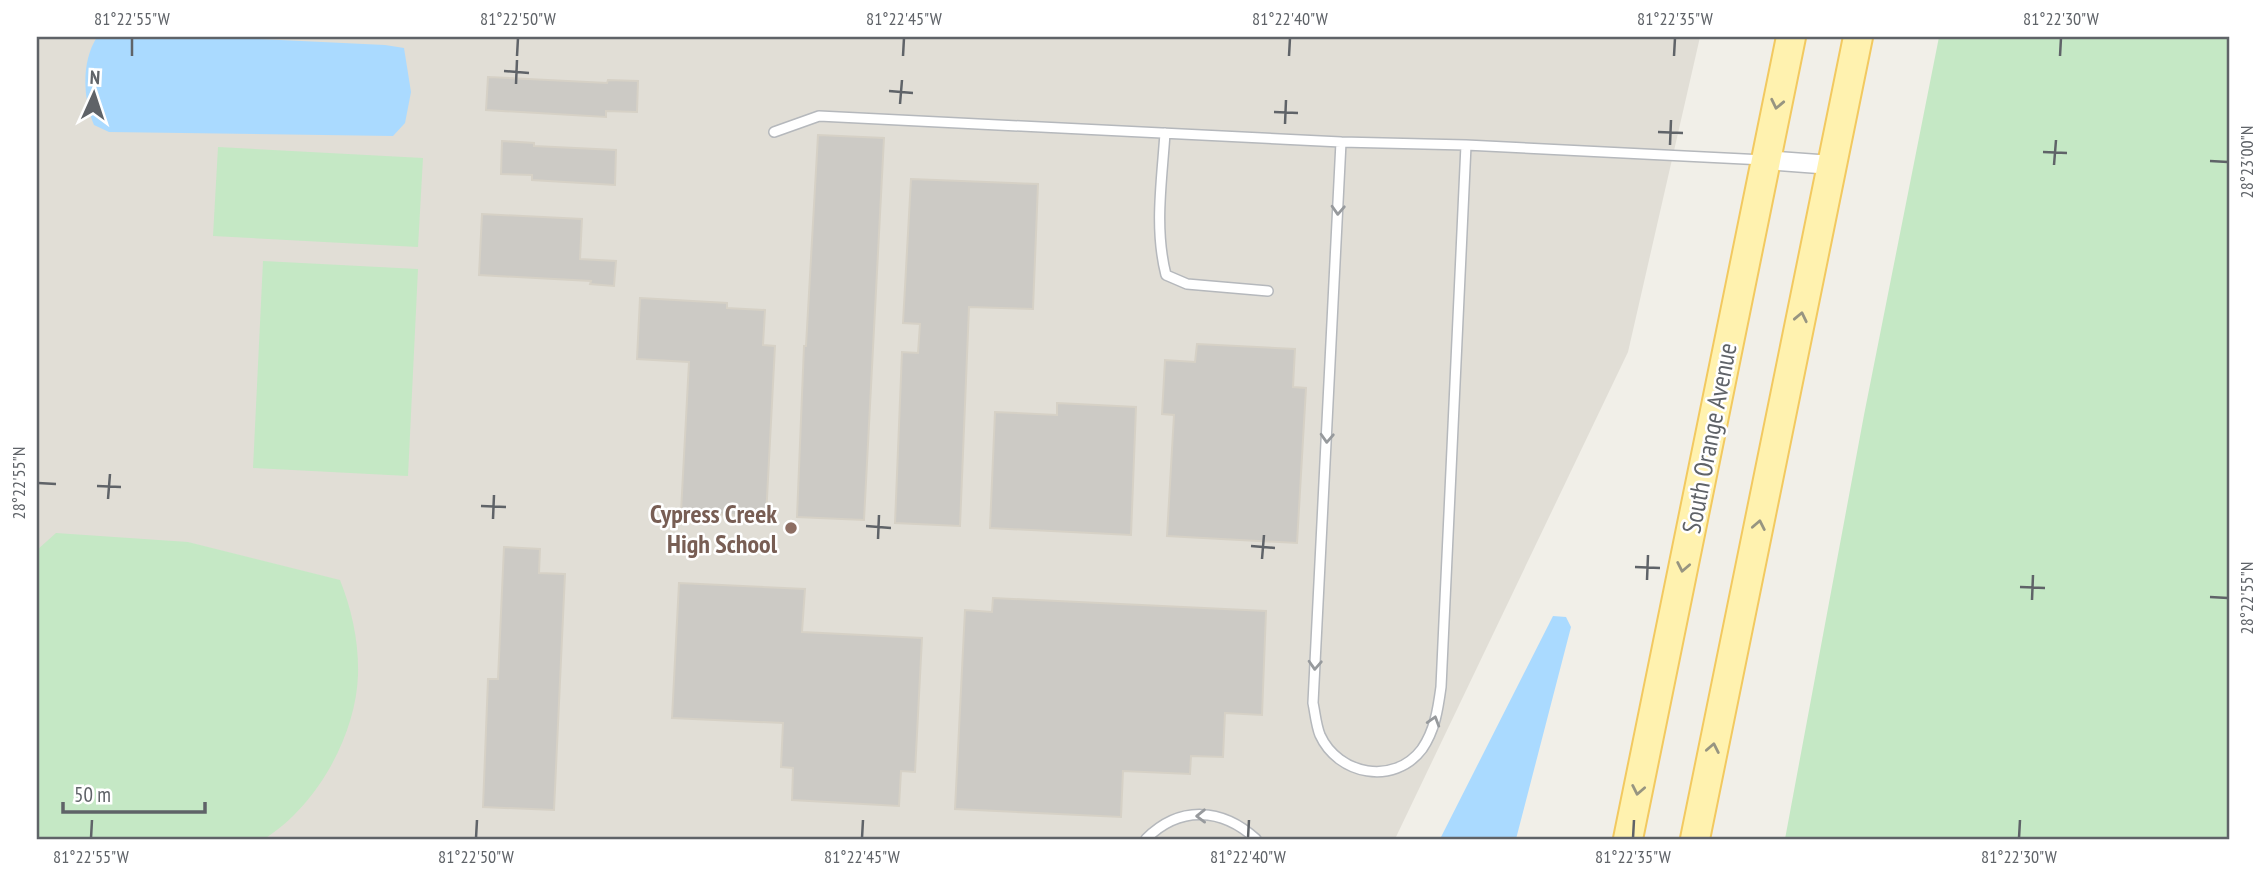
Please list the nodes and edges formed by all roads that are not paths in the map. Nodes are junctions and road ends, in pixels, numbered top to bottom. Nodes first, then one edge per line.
1 (1791, 37) edge
2 (1858, 37) edge
3 (774, 132) dead end
4 (1165, 133) junction
5 (1341, 142) junction
6 (1466, 145) junction
7 (1766, 160) junction
8 (1832, 165) junction
9 (1268, 291) dead end
10 (1146, 839) edge
11 (1256, 839) edge
12 (1628, 839) edge
13 (1695, 839) edge

1 -> 7 main road, South Orange Avenue
2 - 8 main road
3 - 4 lane
4 - 5 lane
4 - 9 lane
5 - 6 lane
5 -> 6 lane
6 - 7 lane
7 - 8 street
7 -> 12 main road, South Orange Avenue
13 -> 8 main road
11 -> 10 lane

